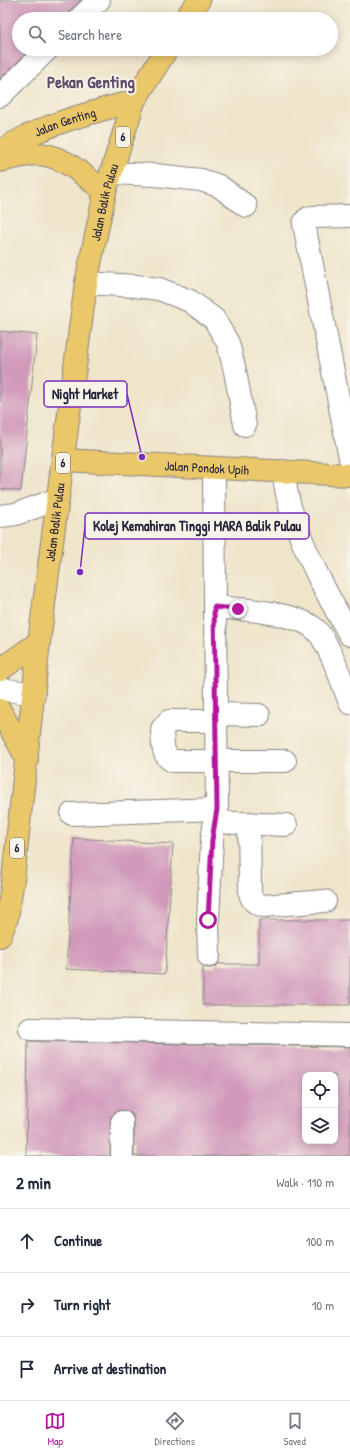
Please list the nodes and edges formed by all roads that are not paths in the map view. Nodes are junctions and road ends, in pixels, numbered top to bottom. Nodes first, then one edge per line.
1 (99, 0) edge
2 (199, 0) edge
3 (87, 12) edge
4 (191, 12) edge
5 (41, 56) edge
6 (163, 56) edge
7 (0, 96) edge
8 (134, 101) junction
9 (0, 152) edge
10 (0, 161) edge
11 (108, 183) junction
12 (246, 206) dead end
13 (350, 216) edge
14 (86, 283) junction
15 (245, 425) dead end
16 (350, 458) edge
17 (63, 460) junction
18 (214, 468) junction
19 (282, 471) junction
20 (350, 475) edge
21 (58, 499) junction
22 (0, 516) edge
23 (214, 607) junction
24 (350, 635) edge
25 (39, 642) junction
26 (0, 670) edge
27 (0, 689) edge
28 (34, 694) junction
29 (350, 703) edge
30 (0, 710) edge
31 (260, 715) dead end
32 (216, 718) junction
33 (27, 759) junction
34 (285, 761) dead end
35 (216, 762) junction
36 (72, 814) dead end
37 (216, 816) junction
38 (249, 823) junction
39 (286, 825) dead end
40 (325, 901) dead end
41 (0, 936) edge
42 (209, 956) dead end
43 (30, 1029) dead end
44 (350, 1035) edge
45 (122, 1122) dead end
46 (122, 1156) edge

1 - 3 street
2 - 4 main road
5 - 7 street
6 - 8 main road, Jalan Balik Pulau / 6
8 - 9 main road, Jalan Genting
8 - 11 main road, Jalan Balik Pulau / 6
10 - 11 main road, Jalan Genting
11 - 12 street
11 - 14 main road, Jalan Balik Pulau / 6
13 - 16 street
14 - 15 street
14 - 17 main road, Jalan Balik Pulau / 6
17 - 18 main road, Jalan Pondok Upih
17 - 21 main road, Jalan Balik Pulau / 6
18 - 19 main road, Jalan Pondok Upih
18 - 23 street
19 - 20 main road, Jalan Pondok Upih
19 - 24 street
21 - 22 street
21 - 25 main road, Jalan Balik Pulau / 6
23 - 29 street
23 - 32 street
25 - 26 main road
25 - 28 main road, Jalan Balik Pulau / 6
27 - 28 street
28 - 33 main road, Jalan Balik Pulau / 6
30 - 33 main road
31 - 32 street
32 - 35 street
32 - 35 street
33 - 41 main road, Jalan Balik Pulau / 6
34 - 35 street
35 - 37 street
36 - 37 street
37 - 38 street
37 - 42 street
38 - 39 street
38 - 40 street
43 - 44 street
45 - 46 street

